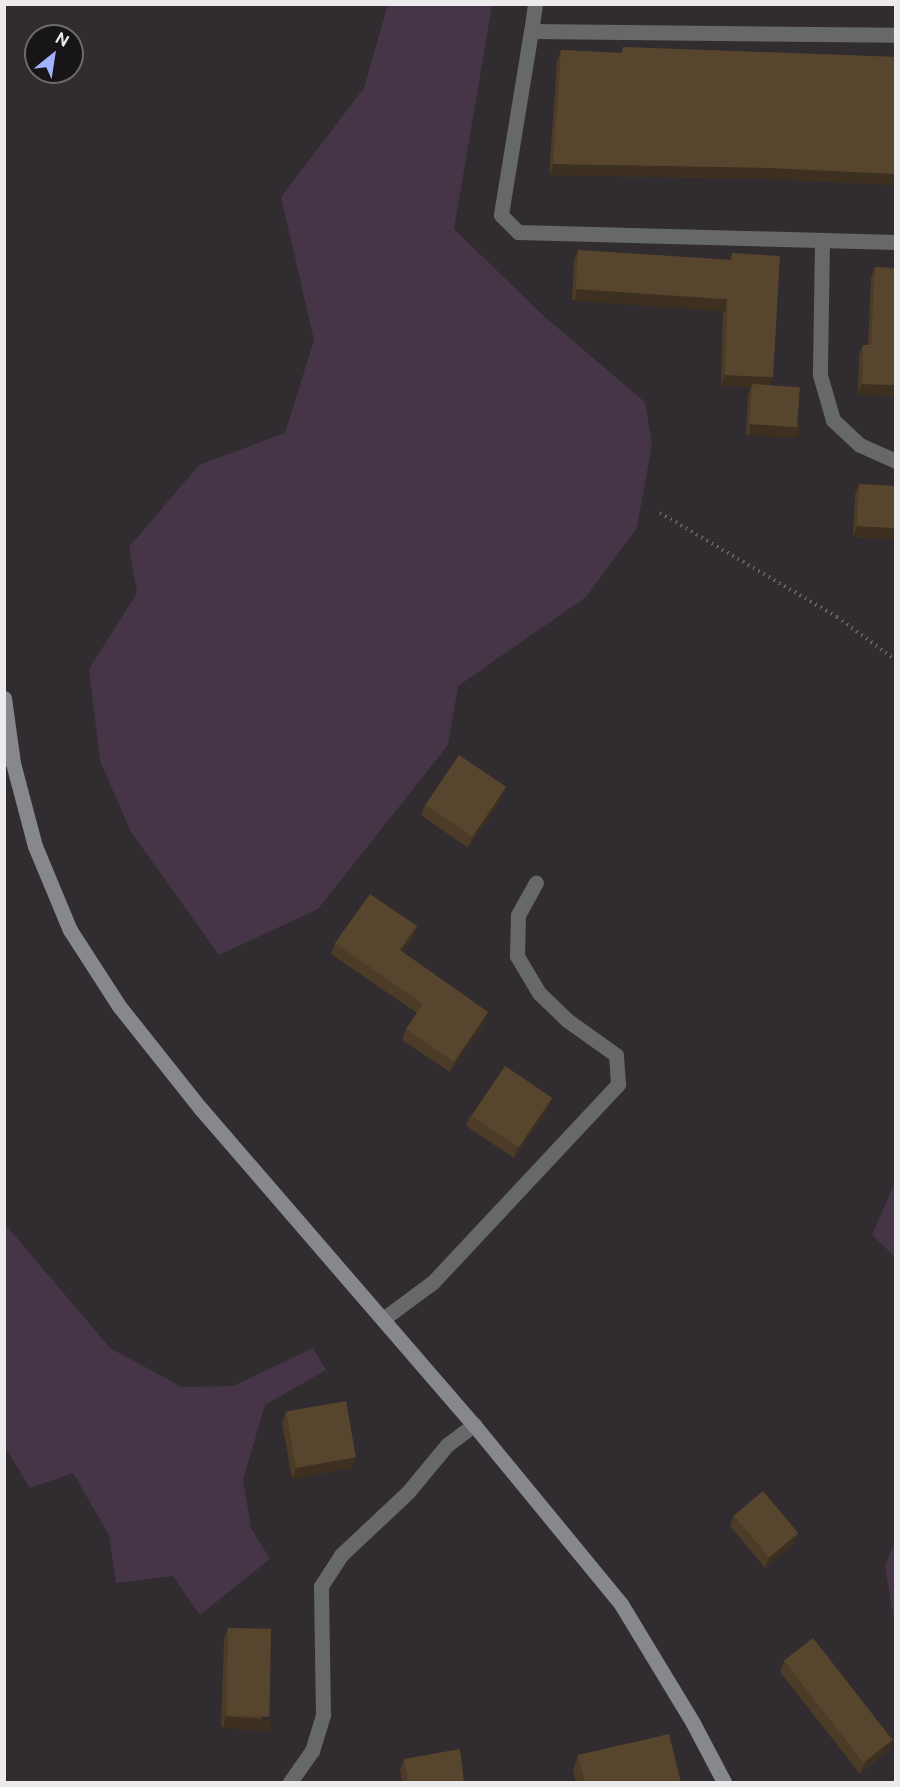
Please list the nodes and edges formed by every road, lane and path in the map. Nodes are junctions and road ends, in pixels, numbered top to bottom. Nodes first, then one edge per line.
1 (535, 4) edge
2 (531, 31) junction
3 (896, 35) edge
4 (822, 241) junction
5 (896, 242) edge
6 (896, 461) edge
7 (660, 513) dead end
8 (896, 660) edge
9 (4, 698) edge
10 (536, 883) dead end
11 (383, 1319) junction
12 (474, 1425) junction
13 (290, 1782) edge
14 (724, 1782) edge

1 - 2 street
2 - 3 street
2 - 4 street
4 - 5 street
4 - 6 street
7 - 8 path
9 - 11 street
10 - 11 street
11 - 12 street
12 - 13 street
12 - 14 street

